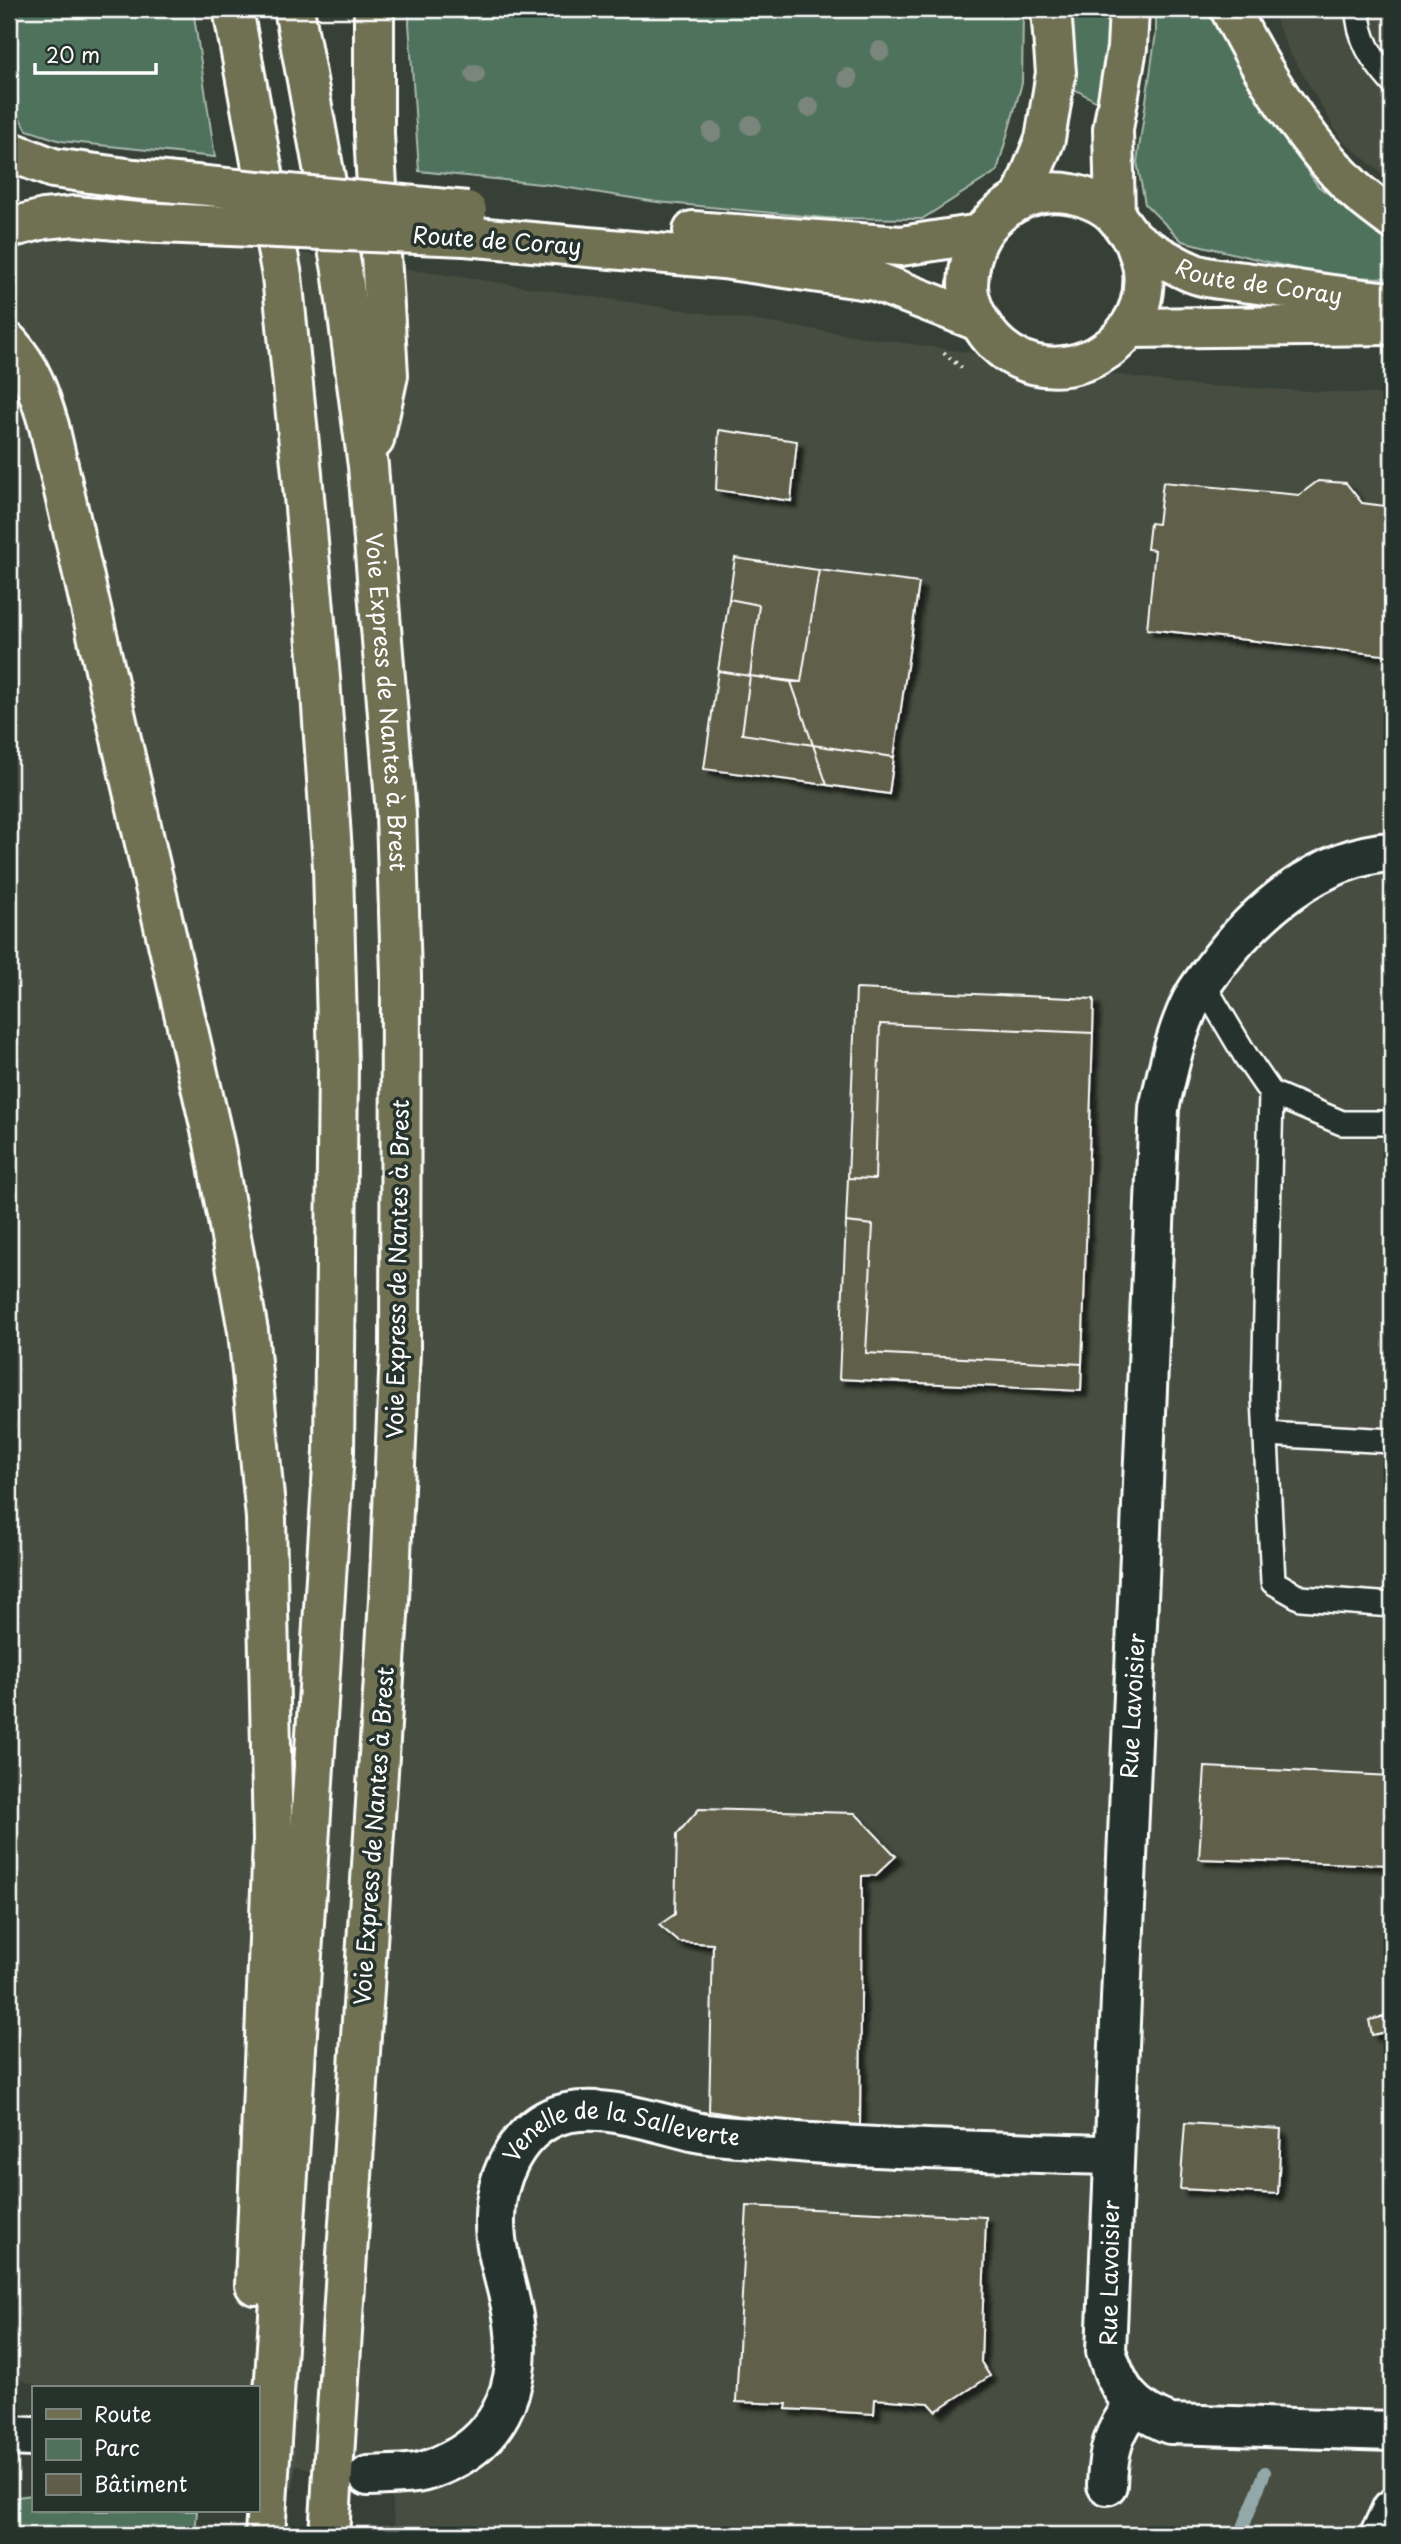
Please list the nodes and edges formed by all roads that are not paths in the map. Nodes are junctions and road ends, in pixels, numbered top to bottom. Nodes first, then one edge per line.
1 (233, 9) edge
2 (294, 9) edge
3 (373, 9) edge
4 (1051, 9) edge
5 (1129, 9) edge
6 (1230, 9) edge
7 (1358, 9) edge
8 (1392, 82) edge
9 (9, 151) edge
10 (1021, 199) junction
11 (1392, 219) edge
12 (466, 224) junction
13 (9, 228) edge
14 (1125, 228) junction
15 (980, 234) junction
16 (1392, 302) edge
17 (978, 321) junction
18 (1392, 325) edge
19 (1129, 328) junction
20 (9, 343) edge
21 (368, 466) junction
22 (1392, 852) edge
23 (1203, 984) junction
24 (1271, 1093) junction
25 (1392, 1123) edge
26 (1266, 1434) junction
27 (1392, 1441) edge
28 (1392, 1605) edge
29 (1113, 2155) junction
30 (250, 2386) edge
31 (1134, 2405) junction
32 (1392, 2431) edge
33 (9, 2436) edge
34 (32, 2437) edge
35 (368, 2476) tunnel mouth
36 (1107, 2484) dead end
37 (1392, 2509) edge
38 (240, 2512) edge
39 (238, 2535) edge
40 (265, 2535) edge
41 (329, 2535) edge
42 (1380, 2535) edge

1 - 40 main road
2 - 21 main road, Voie Express de Nantes à Brest
3 - 21 main road
4 - 10 main road
5 - 14 main road
6 - 11 main road
7 - 8 lane
9 - 12 main road, Route de Coray, bridge
10 - 14 main road, Route de Coray
10 - 15 main road, Route de Coray
12 - 13 main road, Route de Coray, bridge
12 - 15 main road, Route de Coray
12 - 17 main road, Route de Coray
14 - 16 main road, Route de Coray
14 - 19 main road, Route de Coray
15 - 17 main road, Route de Coray
17 - 19 main road, Route de Coray
18 - 19 main road, Route de Coray
20 - 30 main road
21 - 41 main road, Voie Express de Nantes à Brest
22 - 23 street, Rue Lavoisier
23 - 24 lane
23 - 29 street, Rue Lavoisier
24 - 25 lane
24 - 26 lane
26 - 27 lane
26 - 28 lane
29 - 31 street, Rue Lavoisier
29 - 35 street, Venelle de la Salleverte
31 - 32 street, Rue Lavoisier
31 - 36 street
33 - 34 street
37 - 42 street
38 - 39 main road

